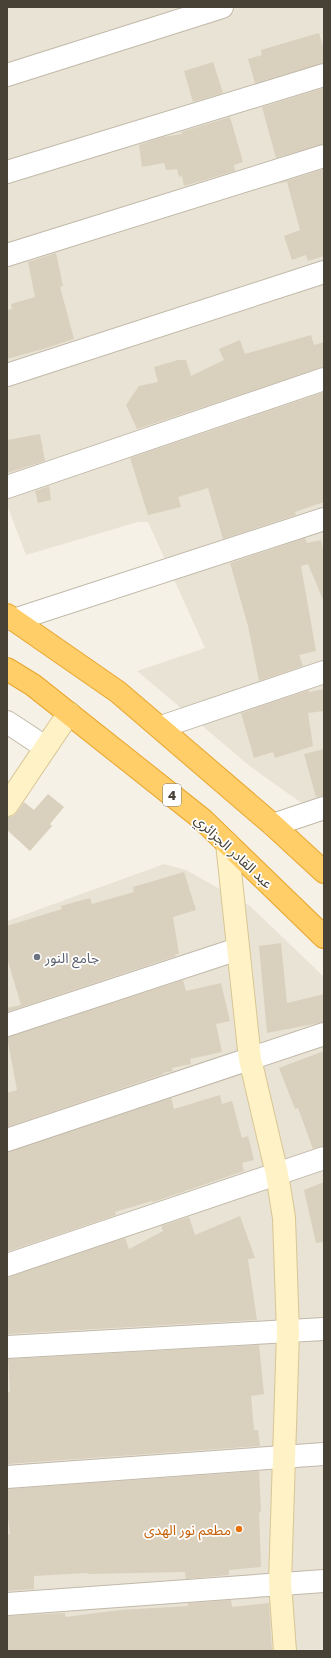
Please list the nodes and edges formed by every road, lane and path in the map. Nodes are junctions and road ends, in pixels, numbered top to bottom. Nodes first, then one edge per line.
1 (222, 7) edge
2 (7, 75) edge
3 (324, 75) edge
4 (324, 156) edge
5 (7, 172) edge
6 (7, 255) edge
7 (324, 272) edge
8 (7, 375) edge
9 (324, 379) edge
10 (7, 487) edge
11 (324, 520) edge
12 (11, 618) edge
13 (7, 669) edge
14 (324, 672) edge
15 (69, 713) junction
16 (7, 722) edge
17 (161, 728) junction
18 (45, 747) junction
19 (7, 805) edge
20 (324, 808) edge
21 (273, 825) junction
22 (227, 843) junction
23 (324, 872) edge
24 (324, 937) edge
25 (238, 949) junction
26 (7, 1025) edge
27 (324, 1034) edge
28 (250, 1059) junction
29 (7, 1140) edge
30 (324, 1158) edge
31 (277, 1174) junction
32 (7, 1265) edge
33 (324, 1329) edge
34 (288, 1332) junction
35 (7, 1347) edge
36 (324, 1454) edge
37 (285, 1456) junction
38 (7, 1476) edge
39 (324, 1581) edge
40 (280, 1584) junction
41 (7, 1604) edge
42 (285, 1651) edge

1 - 2 street
3 - 5 street
4 - 6 street
7 - 8 street
9 - 10 street
11 - 12 street
12 - 17 highway
13 - 15 highway, عبد القادر الجزائري / 4
14 - 17 street
15 - 18 street
15 - 22 highway, عبد القادر الجزائري / 4
16 - 18 street
17 - 21 highway
18 - 19 street
20 - 21 street
21 - 23 highway
22 - 24 highway, عبد القادر الجزائري / 4
22 - 25 street
25 - 26 street
25 - 28 street
27 - 28 street
28 - 29 street
28 - 31 street
30 - 31 street
31 - 32 street
31 - 34 street
33 - 34 street
34 - 35 street
34 - 37 street
36 - 37 street
37 - 38 street
37 - 40 street
39 - 40 street
40 - 41 street
40 - 42 street

